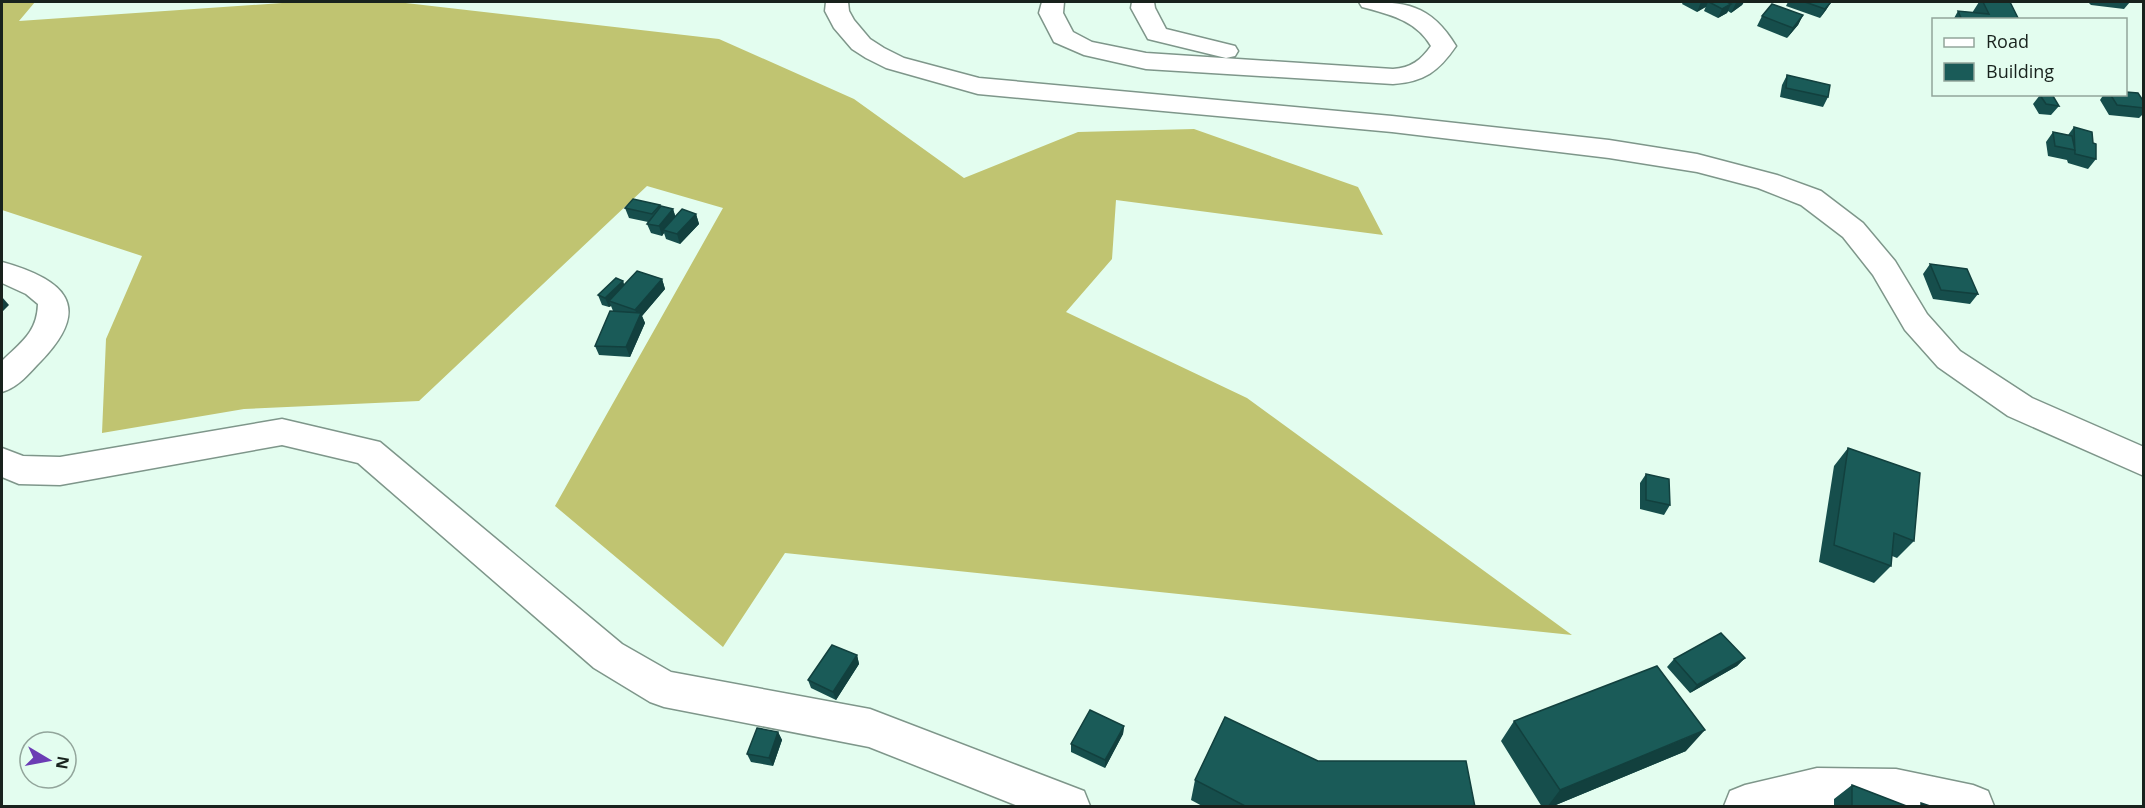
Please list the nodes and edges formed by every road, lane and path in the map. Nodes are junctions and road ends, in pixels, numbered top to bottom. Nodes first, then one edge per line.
1 (837, 2) edge
2 (1053, 2) edge
3 (1143, 2) edge
4 (1370, 2) edge
5 (1408, 7) edge
6 (1382, 77) junction
7 (2, 272) edge
8 (2, 380) edge
9 (2, 462) edge
10 (2144, 462) edge
11 (1069, 807) edge
12 (1745, 807) edge
13 (1973, 807) edge

1 - 10 street
2 - 6 street
3 - 6 street
4 - 5 street
5 - 6 street
7 - 8 street
9 - 11 street
12 - 13 street

